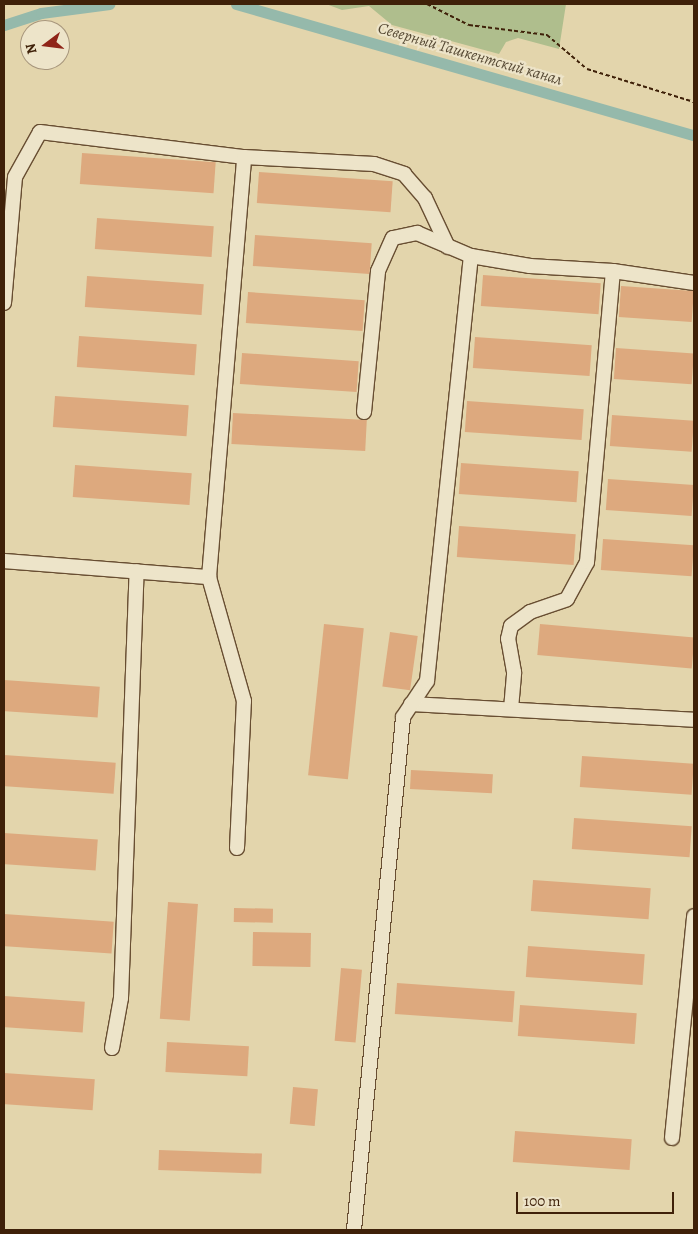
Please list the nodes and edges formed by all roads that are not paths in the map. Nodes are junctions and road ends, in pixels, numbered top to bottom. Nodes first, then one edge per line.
1 (244, 157) junction
2 (448, 247) junction
3 (471, 256) junction
4 (613, 271) junction
5 (694, 283) edge
6 (4, 303) edge
7 (364, 412) dead end
8 (4, 561) edge
9 (137, 571) junction
10 (210, 577) junction
11 (412, 704) junction
12 (511, 710) junction
13 (694, 720) edge
14 (237, 848) dead end
15 (694, 916) edge
16 (112, 1048) dead end
17 (672, 1138) dead end
18 (354, 1230) edge

1 - 2 lane
1 - 6 lane
1 - 10 lane
2 - 3 lane
2 - 7 lane
3 - 4 lane
3 - 11 lane
4 - 5 lane
4 - 12 lane
8 - 9 lane
9 - 10 lane
9 - 16 lane
10 - 14 lane
11 - 12 lane
11 - 18 lane
12 - 13 lane
15 - 17 lane

